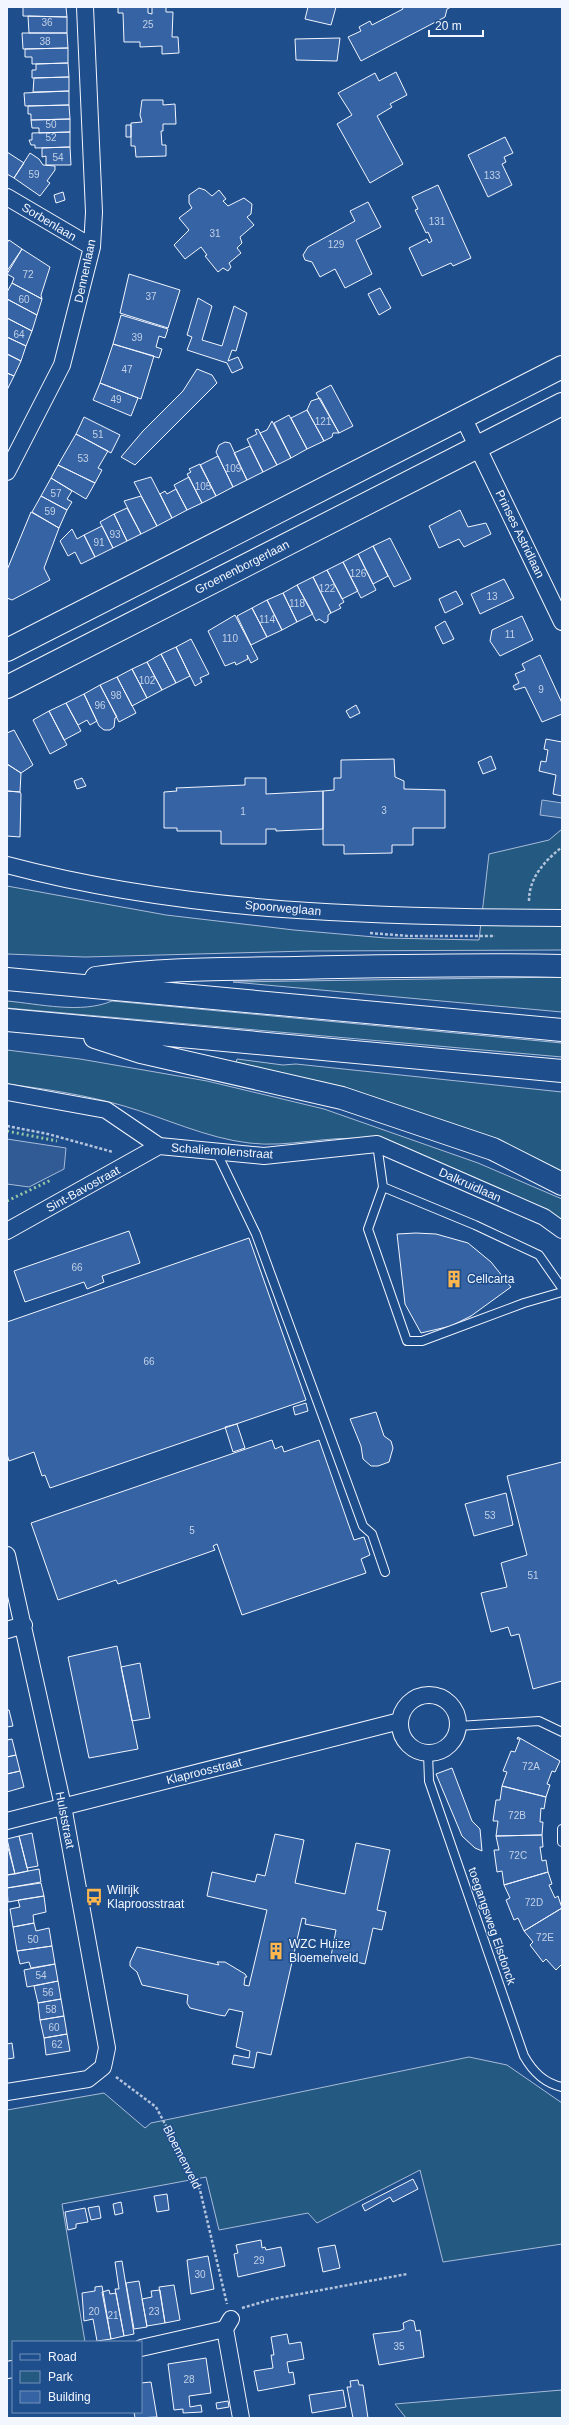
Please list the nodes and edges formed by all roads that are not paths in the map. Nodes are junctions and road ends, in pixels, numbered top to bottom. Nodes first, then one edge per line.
1 (85, 7) edge
2 (7, 197) edge
3 (92, 247) junction
4 (562, 367) edge
5 (562, 404) edge
6 (463, 417) junction
7 (478, 446) junction
8 (7, 472) edge
9 (562, 622) edge
10 (7, 650) edge
11 (7, 687) edge
12 (7, 865) edge
13 (562, 918) edge
14 (562, 966) edge
15 (7, 979) edge
16 (62, 984) junction
17 (7, 1020) edge
18 (57, 1025) junction
19 (562, 1030) edge
20 (562, 1071) edge
21 (7, 1092) edge
22 (377, 1144) junction
23 (159, 1146) junction
24 (216, 1150) junction
25 (562, 1184) edge
26 (383, 1187) junction
27 (562, 1230) edge
28 (7, 1231) edge
29 (562, 1288) edge
30 (562, 1292) edge
31 (7, 1555) edge
32 (385, 1572) dead end
33 (24, 1625) junction
34 (7, 1630) edge
35 (400, 1721) junction
36 (458, 1726) junction
37 (562, 1732) edge
38 (428, 1753) junction
39 (63, 1806) junction
40 (7, 1821) edge
41 (562, 1829) edge
42 (562, 1842) edge
43 (562, 2087) edge
44 (7, 2092) edge
45 (142, 2348) edge
46 (241, 2418) edge

1 - 3 street, Dennenlaan
2 - 3 street, Sorbenlaan
3 - 8 street, Dennenlaan
4 - 6 main road
5 - 7 main road, Groenenborgerlaan
6 - 7 street
6 - 10 main road
7 - 9 street, Prinses Astridlaan
7 - 11 main road, Groenenborgerlaan
12 - 13 street, Spoorweglaan
14 - 16 main road
15 - 16 main road
16 - 19 main road
17 - 18 main road
18 - 20 main road
18 - 25 main road
21 - 23 street, Schaliemolenstraat
22 - 24 street, Schaliemolenstraat
22 - 26 lane
22 - 27 street, Dalkruidlaan
23 - 24 street, Schaliemolenstraat
23 - 28 street, Sint-Bavostraat
24 - 32 lane
26 - 29 lane
26 - 30 lane
31 - 33 street, Hulststraat
33 - 34 street
33 - 39 street, Hulststraat
35 - 36 street
35 - 38 street
35 - 39 street, Klaproosstraat
36 - 37 lane
36 - 38 street
38 - 43 lane, toegangsweg Elsdonck
39 - 40 street, Klaproosstraat
39 - 44 street, Hulststraat
41 - 42 lane
45 - 46 street

